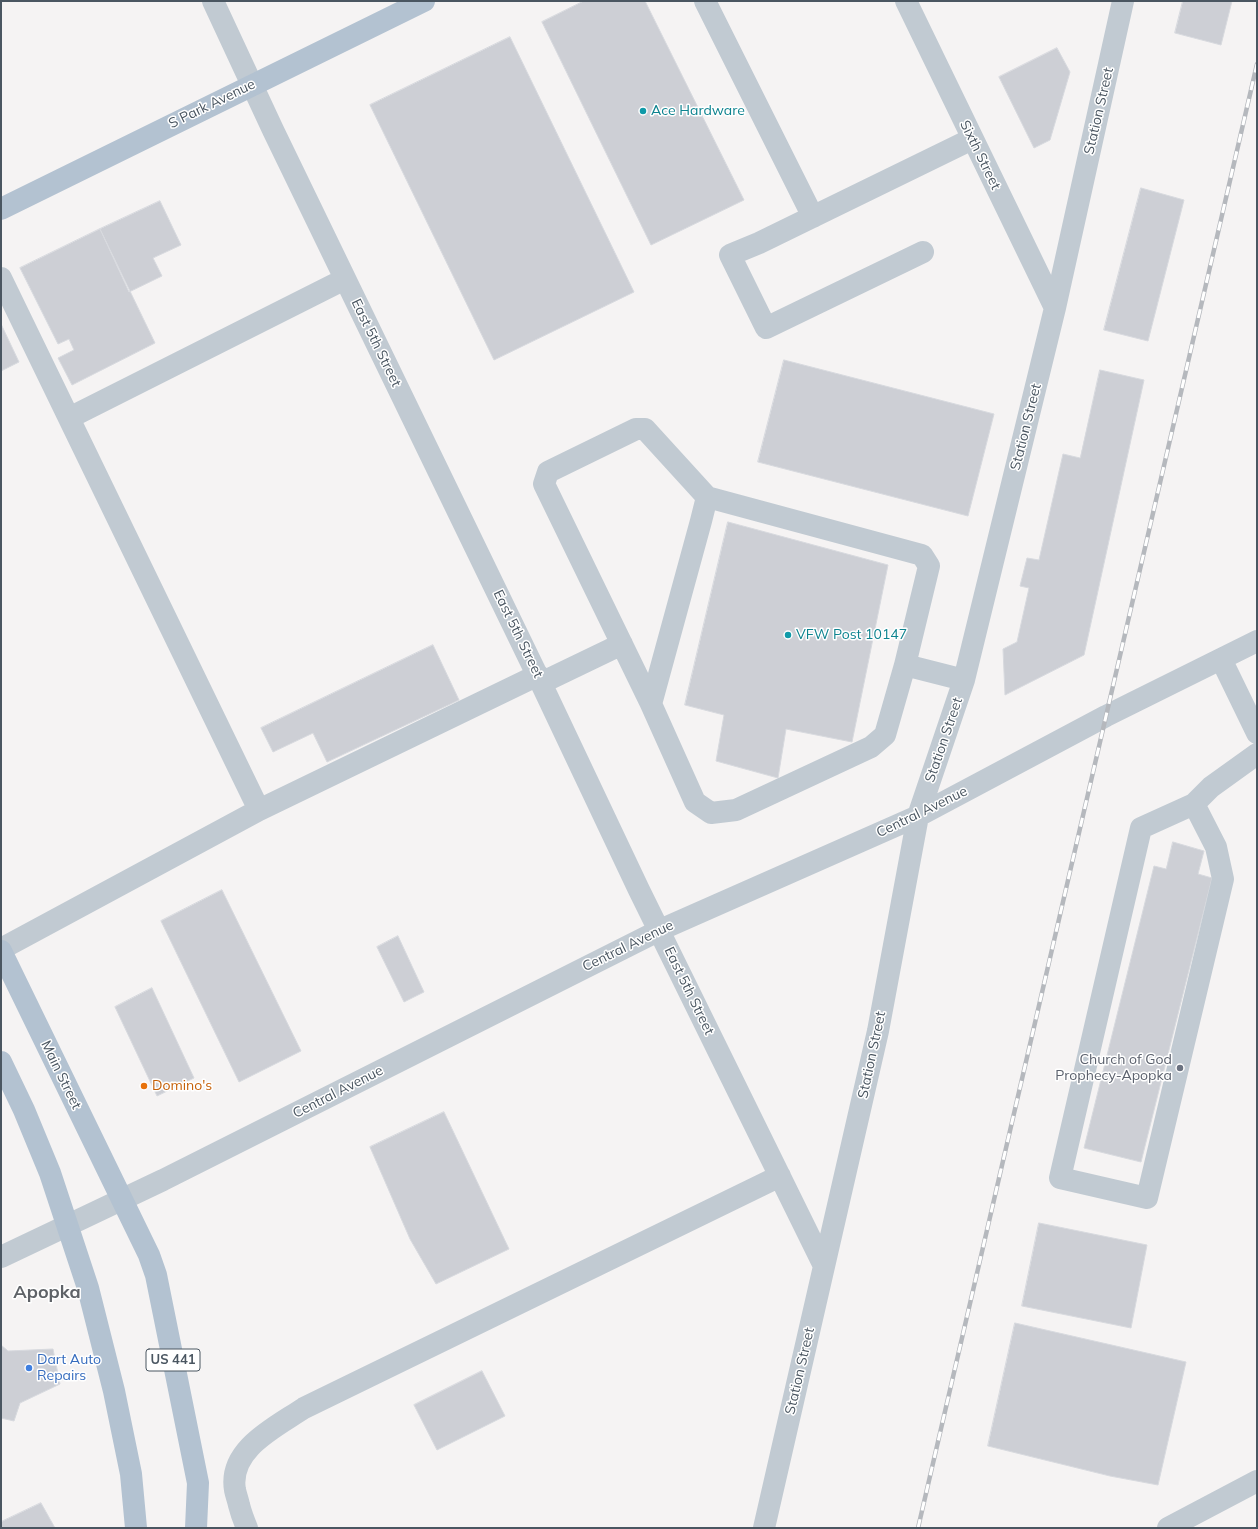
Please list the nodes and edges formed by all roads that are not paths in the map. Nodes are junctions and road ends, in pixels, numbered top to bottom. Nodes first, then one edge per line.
1 (213, 1) edge
2 (424, 1) edge
3 (705, 1) edge
4 (906, 1) edge
5 (1123, 1) edge
6 (252, 85) junction
7 (972, 139) junction
8 (1, 209) edge
9 (813, 217) junction
10 (923, 252) dead end
11 (1, 278) edge
12 (345, 279) junction
13 (1055, 308) junction
14 (69, 418) junction
15 (706, 497) junction
16 (1257, 641) edge
17 (622, 644) junction
18 (1221, 659) junction
19 (905, 665) junction
20 (539, 679) junction
21 (964, 680) junction
22 (651, 704) junction
23 (1257, 733) edge
24 (1257, 754) edge
25 (1194, 804) junction
26 (259, 810) junction
27 (918, 816) junction
28 (660, 930) junction
29 (1, 950) edge
30 (1, 1062) edge
31 (780, 1176) junction
32 (122, 1199) junction
33 (68, 1225) junction
34 (1, 1257) edge
35 (824, 1266) junction
36 (1257, 1480) edge
37 (136, 1528) edge
38 (196, 1528) edge
39 (247, 1528) edge
40 (764, 1528) edge
41 (1168, 1528) edge

1 - 6 street, East 5th Street
2 - 6 main road, S Park Avenue
3 - 9 street
4 - 7 street, Sixth Street
5 - 13 street, Station Street
6 - 8 main road, S Park Avenue
6 - 12 street, East 5th Street
7 - 9 street
7 - 13 street, Sixth Street
9 - 10 street
11 - 14 street
12 - 14 street
12 - 20 street, East 5th Street
13 - 21 street, Station Street
14 - 26 street
15 - 17 street
15 - 19 street
15 - 22 street
16 - 18 street, Central Avenue
17 - 20 street
17 - 22 street
18 - 23 street
18 - 27 street, Central Avenue
19 - 21 street
19 - 22 street
20 - 26 street
20 - 28 street, East 5th Street
21 - 27 street, Station Street
24 - 25 street
25 - 25 street
26 - 29 street
27 - 28 street, Central Avenue
27 - 35 street, Station Street
28 - 31 street, East 5th Street
28 - 32 street, Central Avenue
29 - 32 main road, Main Street / US 441
30 - 33 main road
31 - 35 street, East 5th Street
31 - 39 street
32 - 33 street, Central Avenue
32 - 38 main road, US 441
33 - 34 street, Central Avenue
33 - 37 main road
35 - 40 street, Station Street
36 - 41 street

